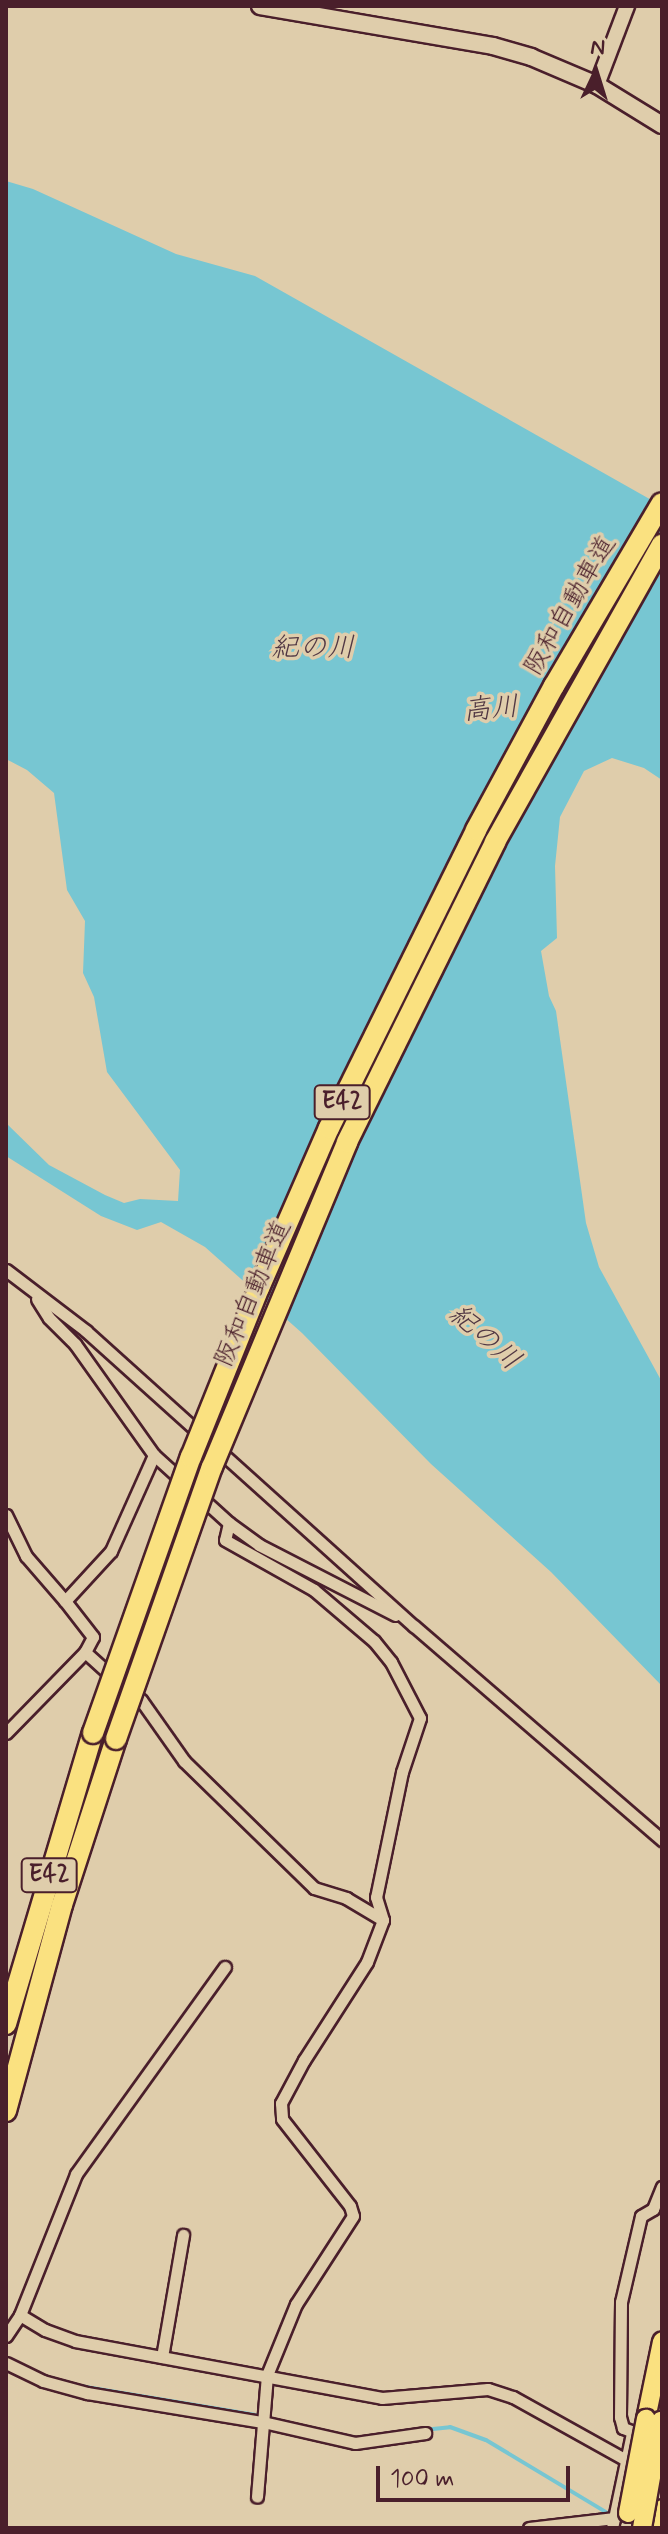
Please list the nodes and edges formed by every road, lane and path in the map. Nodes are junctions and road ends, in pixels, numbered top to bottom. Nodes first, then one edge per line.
1 (260, 6) edge
2 (627, 6) edge
3 (597, 85) junction
4 (662, 125) edge
5 (662, 503) edge
6 (662, 545) edge
7 (6, 1270) edge
8 (32, 1292) junction
9 (154, 1455) junction
10 (6, 1515) edge
11 (229, 1523) junction
12 (65, 1601) junction
13 (414, 1626) junction
14 (85, 1652) junction
15 (6, 1733) edge
16 (662, 1840) edge
17 (383, 1920) junction
18 (225, 1967) dead end
19 (14, 2020) edge
20 (6, 2111) edge
21 (662, 2187) edge
22 (183, 2235) dead end
23 (20, 2315) junction
24 (6, 2336) edge
25 (662, 2342) edge
26 (162, 2357) junction
27 (6, 2363) edge
28 (267, 2375) junction
29 (263, 2418) junction
30 (656, 2419) edge
31 (425, 2433) dead end
32 (632, 2433) junction
33 (662, 2442) edge
34 (626, 2460) junction
35 (257, 2497) dead end
36 (662, 2509) edge
37 (620, 2522) edge
38 (529, 2528) edge
39 (642, 2528) edge
40 (659, 2528) edge

1 - 3 main road
2 - 3 street
3 - 4 main road
5 - 19 highway, 阪和自動車道 / E42, bridge
6 - 19 highway, 阪和自動車道 / E42, bridge
7 - 8 street
8 - 9 street
8 - 13 street
9 - 11 street
9 - 12 street
10 - 12 street
11 - 13 street
11 - 17 street
12 - 14 street
13 - 16 street
14 - 15 street
14 - 17 street
17 - 28 street
18 - 23 street
19 - 20 highway, 阪和自動車道 / E42
21 - 32 street
22 - 26 street
23 - 24 street
23 - 26 street
25 - 30 highway
26 - 28 street
27 - 29 street
28 - 29 street
28 - 34 street
29 - 31 street
29 - 35 street
30 - 37 highway, bridge
30 - 39 highway, bridge
32 - 33 street
32 - 34 street
34 - 37 street
36 - 40 highway
37 - 38 street

